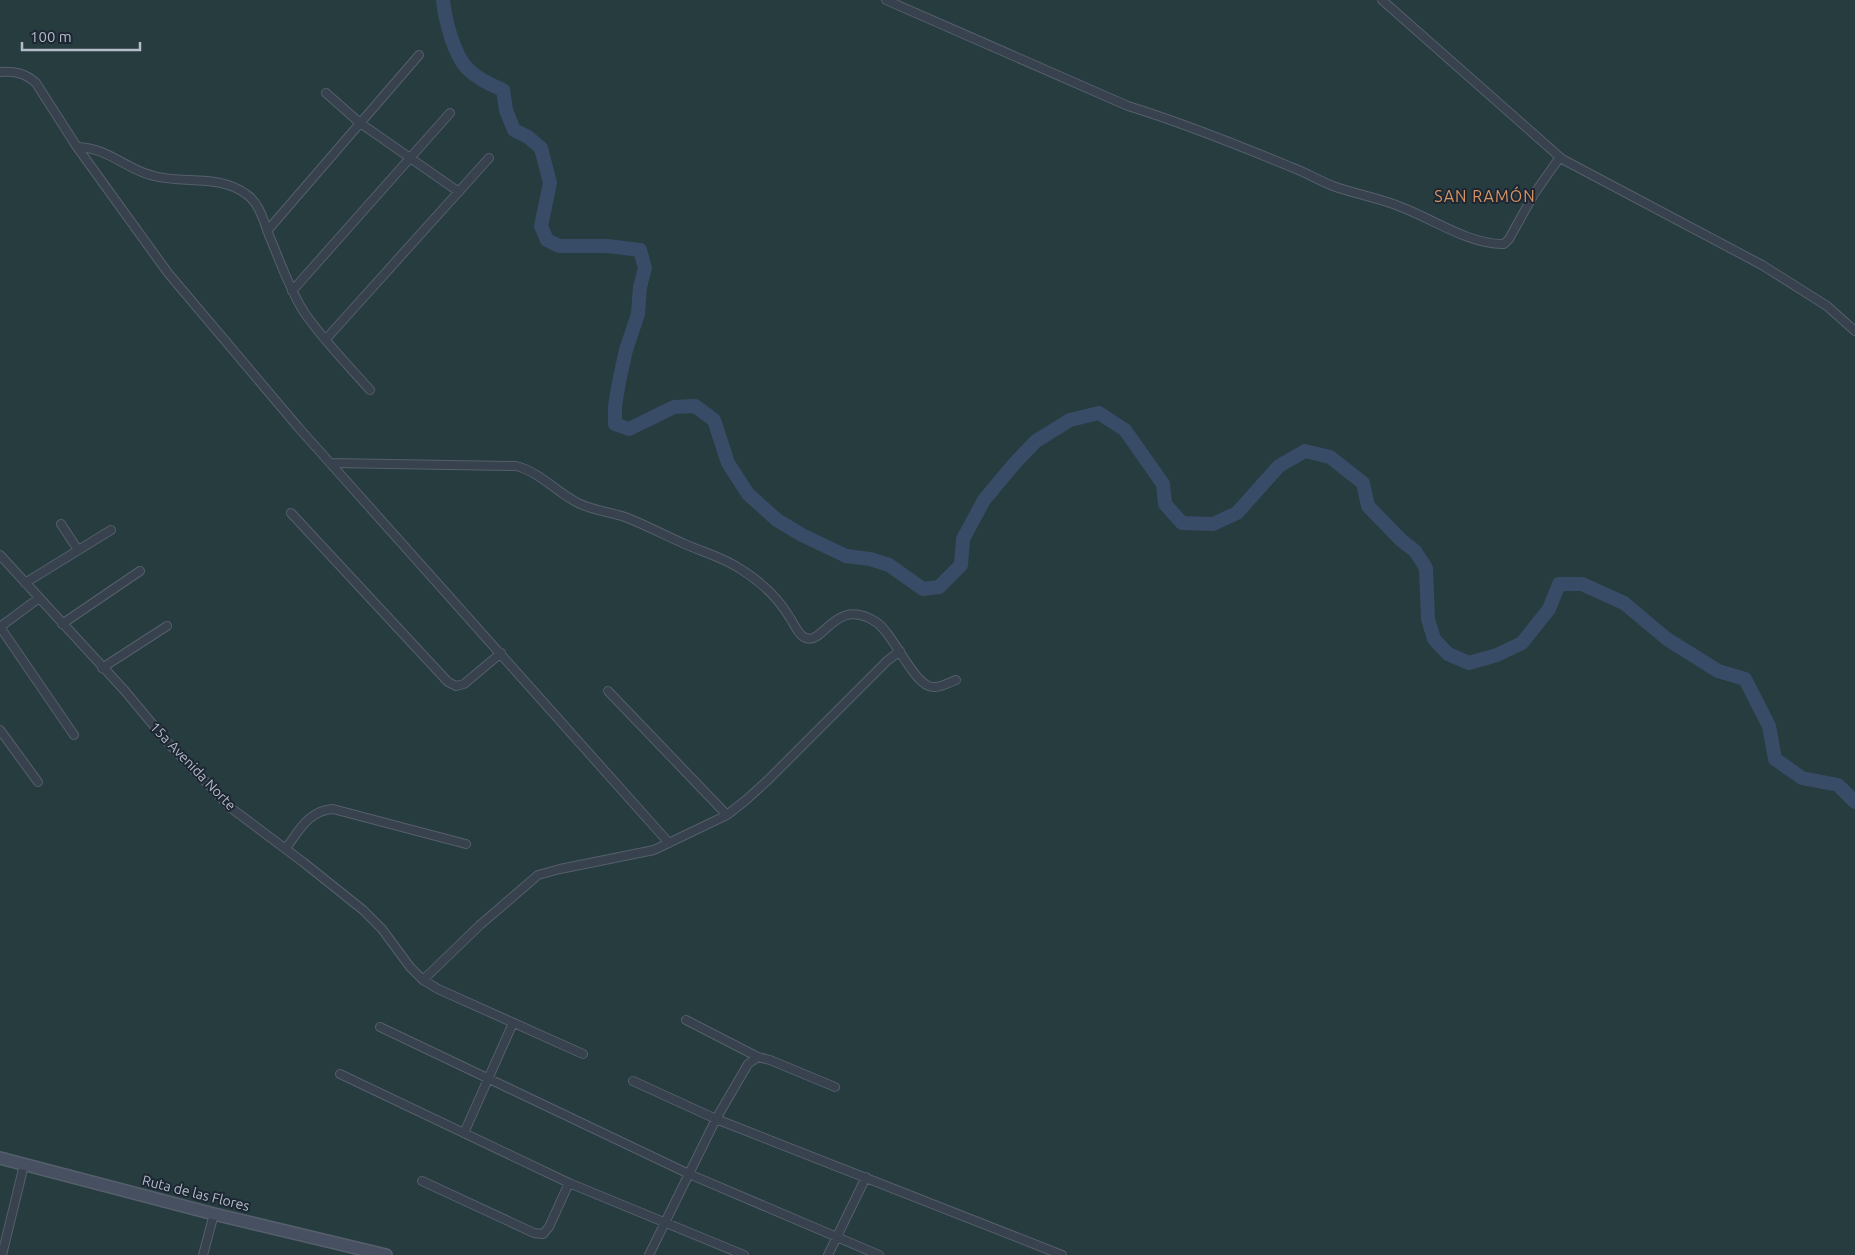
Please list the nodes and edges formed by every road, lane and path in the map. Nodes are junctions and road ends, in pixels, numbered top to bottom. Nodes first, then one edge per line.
1 (886, 0) edge
2 (1382, 0) edge
3 (419, 55) dead end
4 (0, 72) edge
5 (326, 93) dead end
6 (450, 113) dead end
7 (360, 123) junction
8 (78, 147) junction
9 (1560, 157) junction
10 (410, 158) junction
11 (489, 158) dead end
12 (459, 192) junction
13 (267, 231) junction
14 (292, 291) junction
15 (1855, 331) edge
16 (326, 339) junction
17 (370, 390) dead end
18 (330, 463) junction
19 (291, 513) dead end
20 (61, 524) dead end
21 (111, 530) dead end
22 (78, 550) junction
23 (0, 556) edge
24 (140, 571) dead end
25 (25, 583) junction
26 (39, 598) junction
27 (62, 624) junction
28 (168, 626) dead end
29 (0, 627) edge
30 (900, 651) junction
31 (501, 653) junction
32 (102, 668) junction
33 (956, 680) dead end
34 (608, 691) dead end
35 (0, 730) edge
36 (74, 735) dead end
37 (38, 782) dead end
38 (726, 815) junction
39 (669, 843) junction
40 (466, 844) dead end
41 (286, 848) junction
42 (423, 980) junction
43 (686, 1020) dead end
44 (513, 1023) junction
45 (380, 1028) dead end
46 (583, 1054) dead end
47 (758, 1057) junction
48 (340, 1074) dead end
49 (488, 1078) junction
50 (633, 1081) dead end
51 (835, 1087) dead end
52 (716, 1120) junction
53 (464, 1132) junction
54 (0, 1158) edge
55 (24, 1165) junction
56 (689, 1174) junction
57 (866, 1178) junction
58 (422, 1182) dead end
59 (569, 1183) junction
60 (214, 1214) junction
61 (665, 1224) junction
62 (836, 1237) junction
63 (2, 1255) edge
64 (203, 1255) edge
65 (386, 1255) edge
66 (649, 1255) edge
67 (744, 1255) edge
68 (828, 1255) edge
69 (879, 1255) edge
70 (1062, 1255) edge

1 - 9 street
2 - 9 street
3 - 7 street
4 - 8 street
5 - 7 street
6 - 10 street
7 - 10 street
7 - 13 street
8 - 13 street
8 - 18 street
9 - 15 street
10 - 12 street
10 - 14 street
11 - 12 street
12 - 16 street
13 - 14 street
14 - 16 street
16 - 17 street
18 - 30 street
18 - 31 street
19 - 31 street
20 - 22 street
21 - 22 street
22 - 25 street
23 - 25 street, 15a Avenida Norte
24 - 27 street
25 - 26 street, 15a Avenida Norte
26 - 27 street, 15a Avenida Norte
26 - 29 street
27 - 32 street, 15a Avenida Norte
28 - 32 street
29 - 36 street
30 - 33 street
30 - 38 street
31 - 39 street
32 - 41 street, 15a Avenida Norte
34 - 38 street
35 - 37 street
38 - 39 street
39 - 42 street
40 - 41 street
41 - 42 street, 15a Avenida Norte
42 - 44 street, 15a Avenida Norte
43 - 47 street
44 - 46 street, 15a Avenida Norte
44 - 49 street
45 - 49 street
47 - 51 street
47 - 52 street
48 - 53 street
49 - 53 street
49 - 56 street
50 - 52 street
52 - 56 street
52 - 57 street
53 - 59 street
54 - 55 main road, Ruta de las Flores
55 - 60 main road, Ruta de las Flores
55 - 63 street
56 - 61 street
56 - 62 street
57 - 62 street
57 - 70 street
58 - 59 street
59 - 61 street
60 - 64 street
60 - 65 main road, Ruta de las Flores
61 - 66 street
61 - 67 street
62 - 68 street
62 - 69 street

